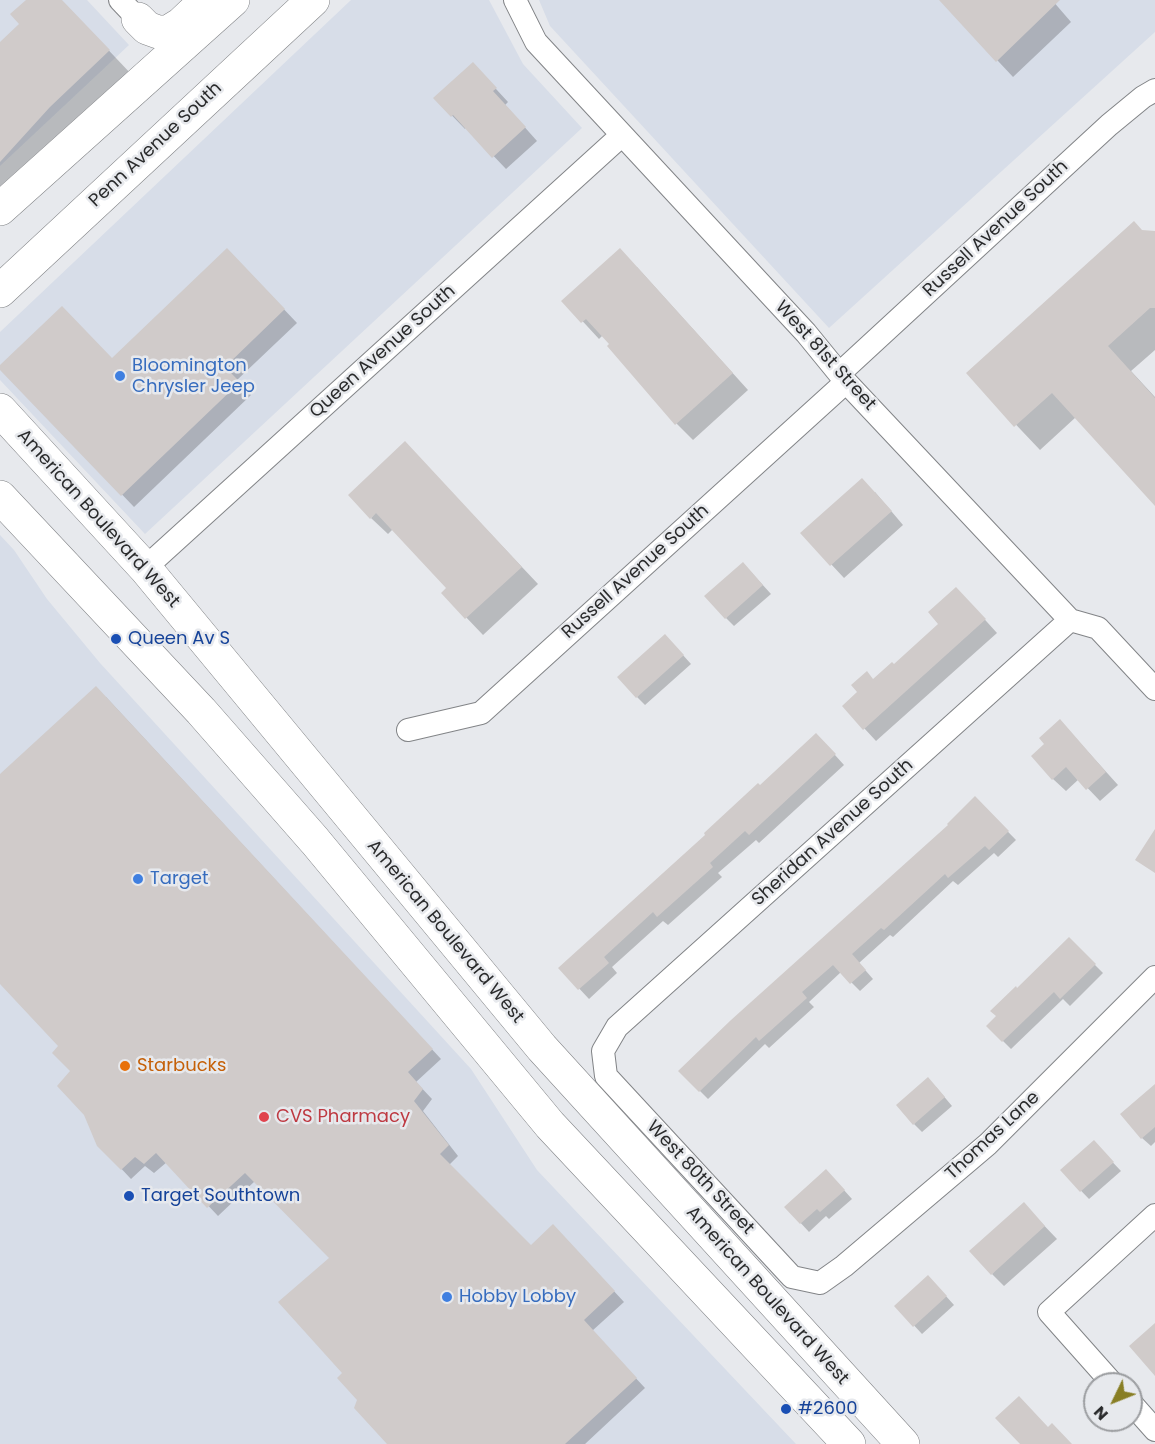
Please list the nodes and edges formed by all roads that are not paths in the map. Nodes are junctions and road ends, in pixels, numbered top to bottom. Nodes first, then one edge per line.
1 (207, 0) edge
2 (232, 0) edge
3 (313, 0) edge
4 (515, 0) edge
5 (129, 10) edge
6 (1155, 90) edge
7 (622, 135) junction
8 (0, 209) edge
9 (0, 291) edge
10 (843, 377) junction
11 (0, 410) edge
12 (0, 497) edge
13 (145, 568) junction
14 (1070, 620) junction
15 (1155, 690) edge
16 (408, 730) dead end
17 (1155, 977) edge
18 (603, 1052) joint
19 (1155, 1215) edge
20 (820, 1283) joint
21 (1102, 1372) edge
22 (1143, 1417) edge
23 (1155, 1430) edge
24 (1155, 1437) edge
25 (849, 1444) edge
26 (903, 1444) edge
27 (1148, 1444) edge

1 - 5 main road
2 - 8 main road
3 - 9 main road, Penn Avenue South
4 - 7 street, West 81st Street
6 - 10 street, Russell Avenue South
7 - 10 street, West 81st Street
7 - 13 street, Queen Avenue South
10 - 14 street, West 81st Street
10 - 16 street, Russell Avenue South
11 - 13 main road, American Boulevard West
12 - 25 main road
13 - 26 main road, American Boulevard West
14 - 15 street, West 81st Street
14 - 18 street, Sheridan Avenue South
17 - 20 street, Thomas Lane
18 - 20 street, West 80th Street
19 - 21 street
22 - 23 street
24 - 27 street

